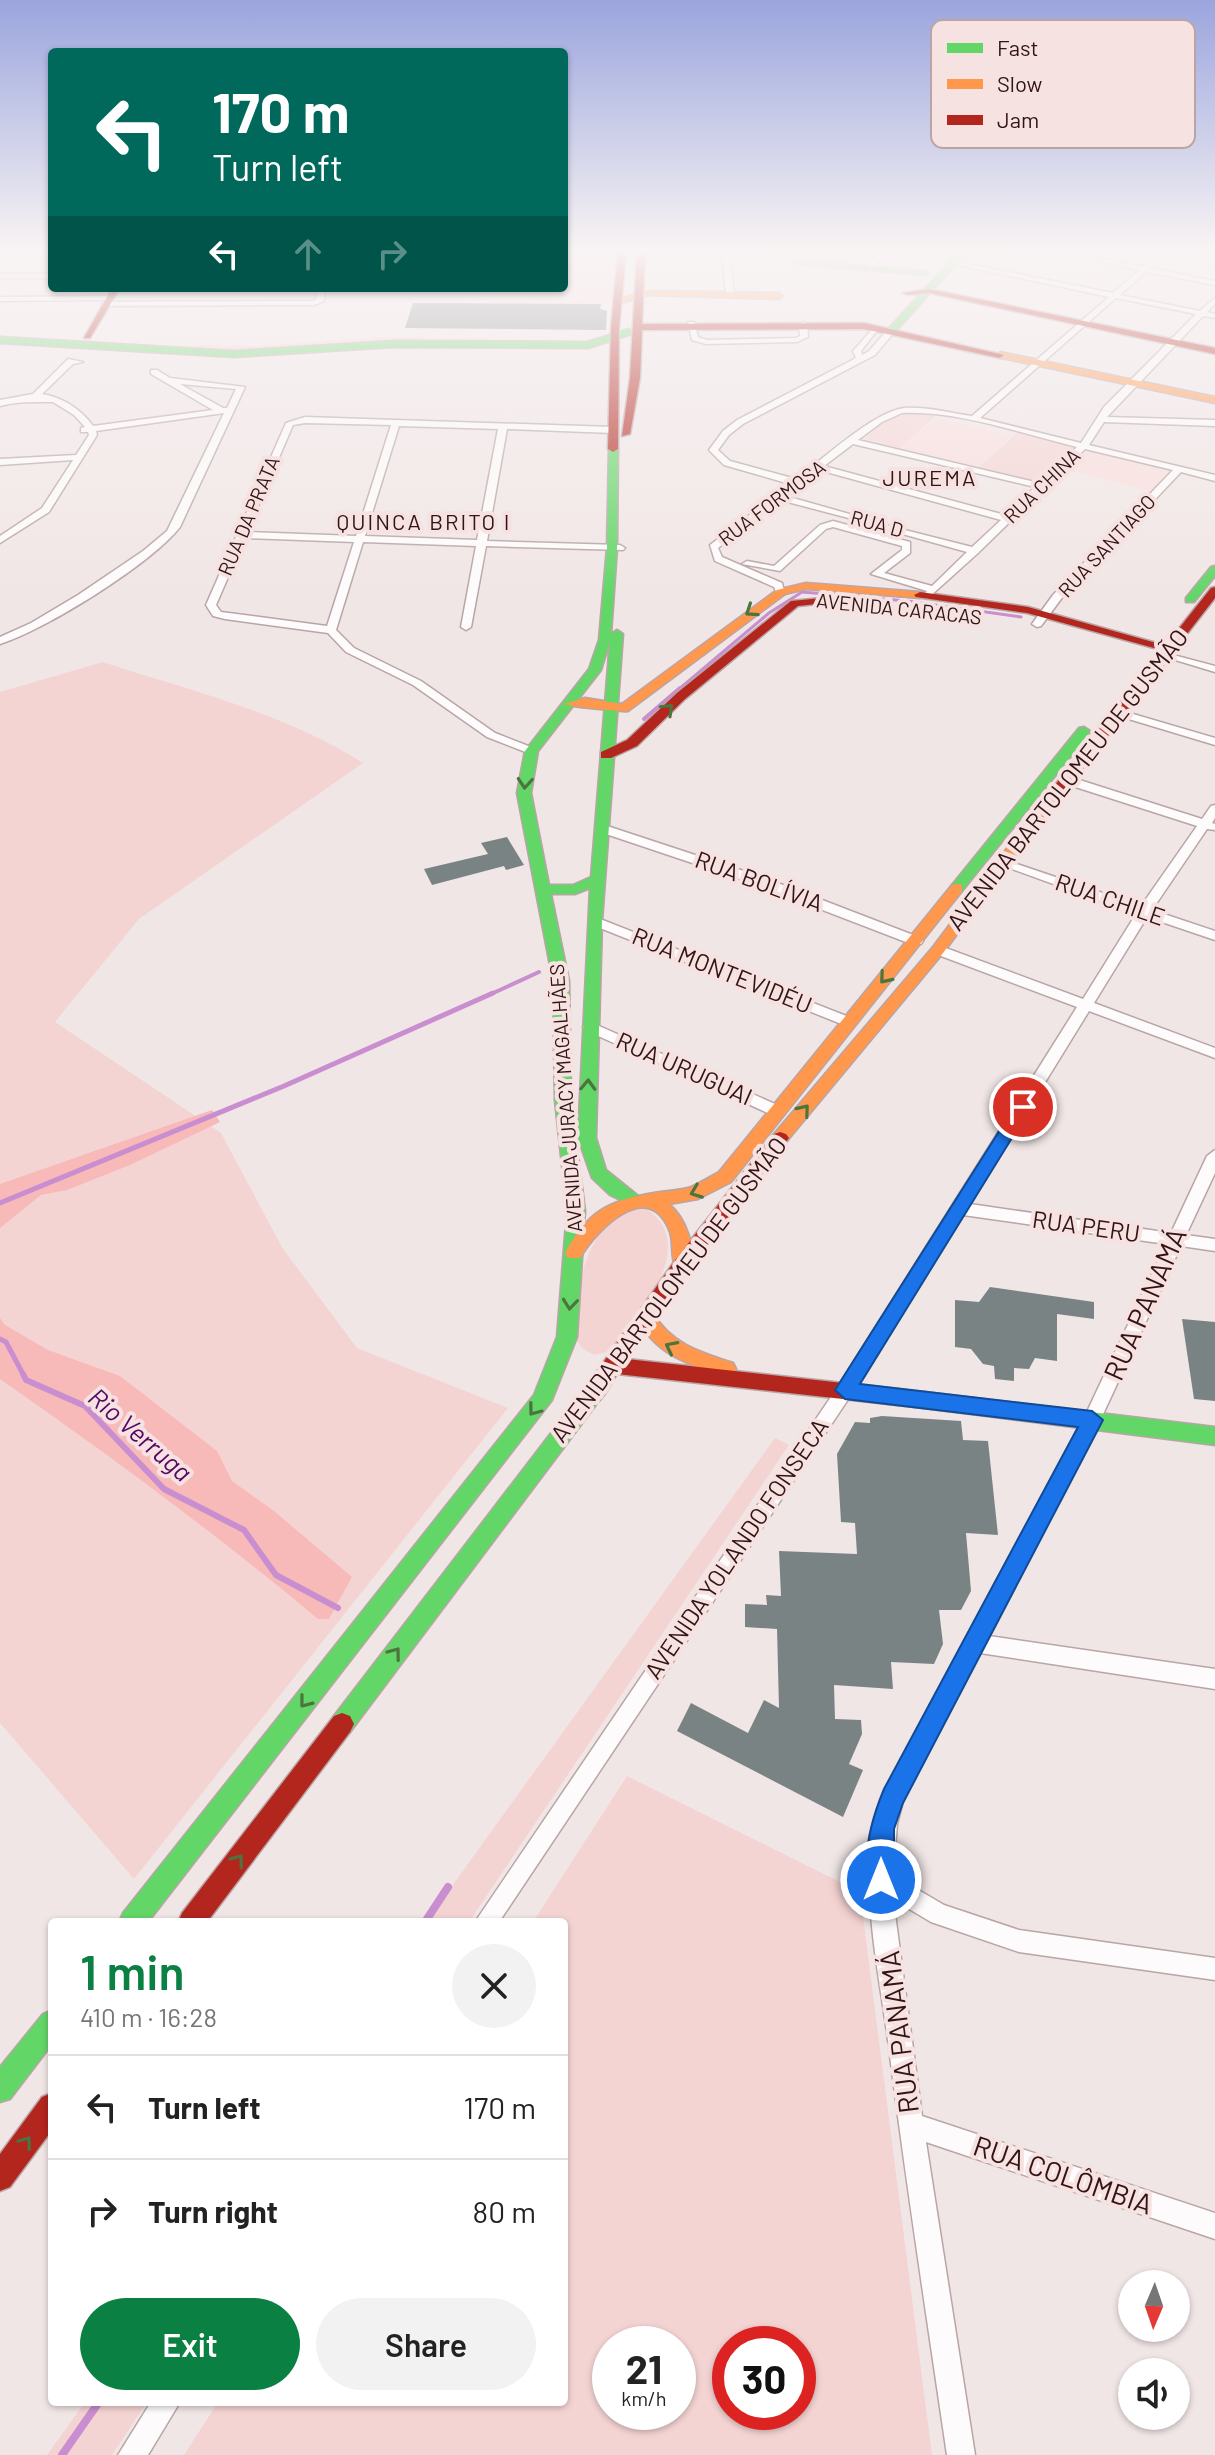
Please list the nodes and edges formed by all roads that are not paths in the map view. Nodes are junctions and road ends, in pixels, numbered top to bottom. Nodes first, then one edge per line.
1 (614, 368) edge
2 (634, 368) edge
3 (840, 368) edge
4 (1032, 368) edge
5 (1064, 368) edge
6 (1146, 368) edge
7 (154, 372) dead end
8 (167, 380) junction
9 (1132, 382) junction
10 (613, 394) junction
11 (632, 395) junction
12 (40, 398) junction
13 (1215, 400) edge
14 (0, 405) edge
15 (225, 410) junction
16 (974, 419) junction
17 (1101, 419) junction
18 (396, 423) junction
19 (1215, 423) edge
20 (503, 427) junction
21 (93, 428) junction
22 (82, 430) junction
23 (613, 430) junction
24 (852, 441) junction
25 (1084, 446) junction
26 (81, 457) junction
27 (70, 458) junction
28 (0, 462) edge
29 (820, 468) junction
30 (1179, 469) junction
31 (1215, 478) edge
32 (798, 483) junction
33 (1042, 486) junction
34 (780, 497) junction
35 (1008, 519) junction
36 (0, 532) edge
37 (242, 535) junction
38 (360, 539) junction
39 (0, 540) edge
40 (481, 542) junction
41 (616, 548) junction
42 (975, 551) junction
43 (741, 563) dead end
44 (1215, 569) edge
45 (933, 589) junction
46 (781, 592) junction
47 (1212, 597) edge
48 (1041, 619) junction
49 (466, 627) dead end
50 (331, 630) junction
51 (0, 641) edge
52 (1156, 651) junction
53 (1215, 669) edge
54 (570, 704) junction
55 (609, 709) junction
56 (1116, 712) junction
57 (1215, 742) edge
58 (532, 751) junction
59 (606, 755) junction
60 (1067, 780) junction
61 (1215, 809) edge
62 (1210, 826) edge
63 (601, 828) junction
64 (1004, 864) junction
65 (598, 879) junction
66 (541, 889) junction
67 (1144, 912) junction
68 (595, 921) junction
69 (1215, 936) edge
70 (916, 941) junction
71 (938, 950) junction
72 (1088, 1006) junction
73 (849, 1022) junction
74 (590, 1027) junction
75 (1215, 1053) edge
76 (777, 1111) junction
77 (1215, 1156) edge
78 (639, 1200) junction
79 (958, 1208) junction
80 (1173, 1239) junction
81 (1215, 1245) edge
82 (575, 1251) junction
83 (682, 1264) junction
84 (646, 1318) junction
85 (567, 1339) joint
86 (613, 1366) junction
87 (761, 1381) junction
88 (845, 1390) junction
89 (1092, 1420) junction
90 (1215, 1436) edge
91 (976, 1643) junction
92 (1215, 1679) edge
93 (881, 1880) junction
94 (135, 1918) edge
95 (194, 1918) edge
96 (489, 1918) edge
97 (1215, 1969) edge
98 (48, 2028) edge
99 (0, 2089) edge
100 (48, 2112) edge
101 (910, 2124) junction
102 (0, 2177) edge
103 (1215, 2226) edge
104 (164, 2406) edge
105 (132, 2455) edge
106 (961, 2455) edge

1 - 10 main road, AVENIDA JURACY MAGALHÃES
2 - 11 main road, AVENIDA JURACY MAGALHÃES
3 - 32 street
4 - 16 street
5 - 9 main road
6 - 9 street, RUA CHINA
7 - 8 street
8 - 15 street
8 - 15 street
9 - 13 main road
9 - 17 street, RUA CHINA
10 - 11 main road
10 - 23 main road, AVENIDA JURACY MAGALHÃES
11 - 41 main road, AVENIDA JURACY MAGALHÃES
12 - 14 street
12 - 21 street
12 - 22 street
15 - 21 street
15 - 51 street
16 - 24 street, RUA FORMOSA
16 - 25 street
17 - 19 street
17 - 25 street, RUA CHINA
18 - 20 street
18 - 37 street, RUA DA PRATA
18 - 38 street
20 - 23 street
20 - 40 street
21 - 22 street
21 - 26 street
22 - 27 street
23 - 41 main road, AVENIDA JURACY MAGALHÃES
24 - 29 street, RUA FORMOSA
24 - 33 street
25 - 30 street
25 - 33 street, RUA CHINA
26 - 27 street
26 - 39 street
27 - 28 street
27 - 36 street
29 - 32 street, RUA FORMOSA
29 - 35 street
30 - 31 street
30 - 48 street, RUA SANTIAGO
32 - 34 street, RUA FORMOSA
33 - 35 street, RUA CHINA
34 - 42 street, RUA D
34 - 46 street, RUA FORMOSA
35 - 42 street, RUA CHINA
37 - 38 street
37 - 50 street, RUA DA PRATA
38 - 40 street
38 - 50 street
40 - 41 street
40 - 49 street
41 - 54 main road, AVENIDA JURACY MAGALHÃES
41 - 55 main road, AVENIDA JURACY MAGALHÃES
42 - 45 street, RUA CHINA
43 - 45 street
44 - 52 main road, AVENIDA BARTOLOMEU DE GUSMÃO
45 - 46 main road, AVENIDA CARACAS
45 - 48 main road, AVENIDA CARACAS
46 -> 55 main road, AVENIDA CARACAS
47 - 52 main road, AVENIDA BARTOLOMEU DE GUSMÃO
48 - 52 main road, AVENIDA CARACAS
59 -> 48 main road, AVENIDA CARACAS
50 - 58 street
52 - 53 street
52 - 56 main road, AVENIDA BARTOLOMEU DE GUSMÃO
52 - 70 main road, AVENIDA BARTOLOMEU DE GUSMÃO
54 - 55 main road
54 - 58 main road, AVENIDA JURACY MAGALHÃES
55 - 59 main road, AVENIDA JURACY MAGALHÃES
56 - 57 street
56 - 60 main road, AVENIDA BARTOLOMEU DE GUSMÃO
58 -> 66 main road, AVENIDA JURACY MAGALHÃES
59 - 63 main road, AVENIDA JURACY MAGALHÃES
60 - 62 street
60 - 64 main road, AVENIDA BARTOLOMEU DE GUSMÃO
61 - 62 street, AVENIDA YOLANDO FONSECA
62 - 67 street, AVENIDA YOLANDO FONSECA
63 - 65 main road, AVENIDA JURACY MAGALHÃES
63 - 70 street, RUA BOLÍVIA
64 - 67 street, RUA CHILE
64 - 71 main road, AVENIDA BARTOLOMEU DE GUSMÃO
65 - 66 main road
65 - 68 main road, AVENIDA JURACY MAGALHÃES
66 - 82 main road, AVENIDA JURACY MAGALHÃES
67 - 69 street, RUA CHILE
67 - 72 street, AVENIDA YOLANDO FONSECA
68 - 73 street, RUA MONTEVIDÉU
68 - 74 main road, AVENIDA JURACY MAGALHÃES
70 -> 73 main road, AVENIDA BARTOLOMEU DE GUSMÃO
71 - 72 street
83 -> 71 main road, AVENIDA BARTOLOMEU DE GUSMÃO
72 - 75 street
72 - 79 street, AVENIDA YOLANDO FONSECA
73 - 76 main road, AVENIDA BARTOLOMEU DE GUSMÃO
74 - 76 street, RUA URUGUAI
78 -> 74 main road, AVENIDA JURACY MAGALHÃES
76 -> 78 main road, AVENIDA BARTOLOMEU DE GUSMÃO
77 - 80 street, RUA PANAMÁ
78 - 82 main road
78 - 83 main road, AVENIDA JURACY MAGALHÃES
79 - 80 street, RUA PERU
79 - 88 street, AVENIDA YOLANDO FONSECA
80 - 81 street, RUA PERU
80 - 89 street, RUA PANAMÁ
82 -> 85 main road, AVENIDA JURACY MAGALHÃES
83 - 84 main road, AVENIDA BARTOLOMEU DE GUSMÃO
84 - 86 main road, AVENIDA BARTOLOMEU DE GUSMÃO
87 -> 84 main road
85 -> 94 main road, AVENIDA BARTOLOMEU DE GUSMÃO
86 - 87 main road
95 -> 86 main road, AVENIDA BARTOLOMEU DE GUSMÃO
87 - 88 main road
88 - 89 main road
88 - 96 street, AVENIDA YOLANDO FONSECA
89 - 90 main road
89 - 91 street, RUA PANAMÁ
91 - 92 street
91 - 93 street, RUA PANAMÁ
93 - 97 street
93 - 101 street, RUA PANAMÁ
98 - 99 main road
102 -> 100 main road
101 - 103 street, RUA COLÔMBIA
101 - 106 street, RUA PANAMÁ
104 - 105 street

